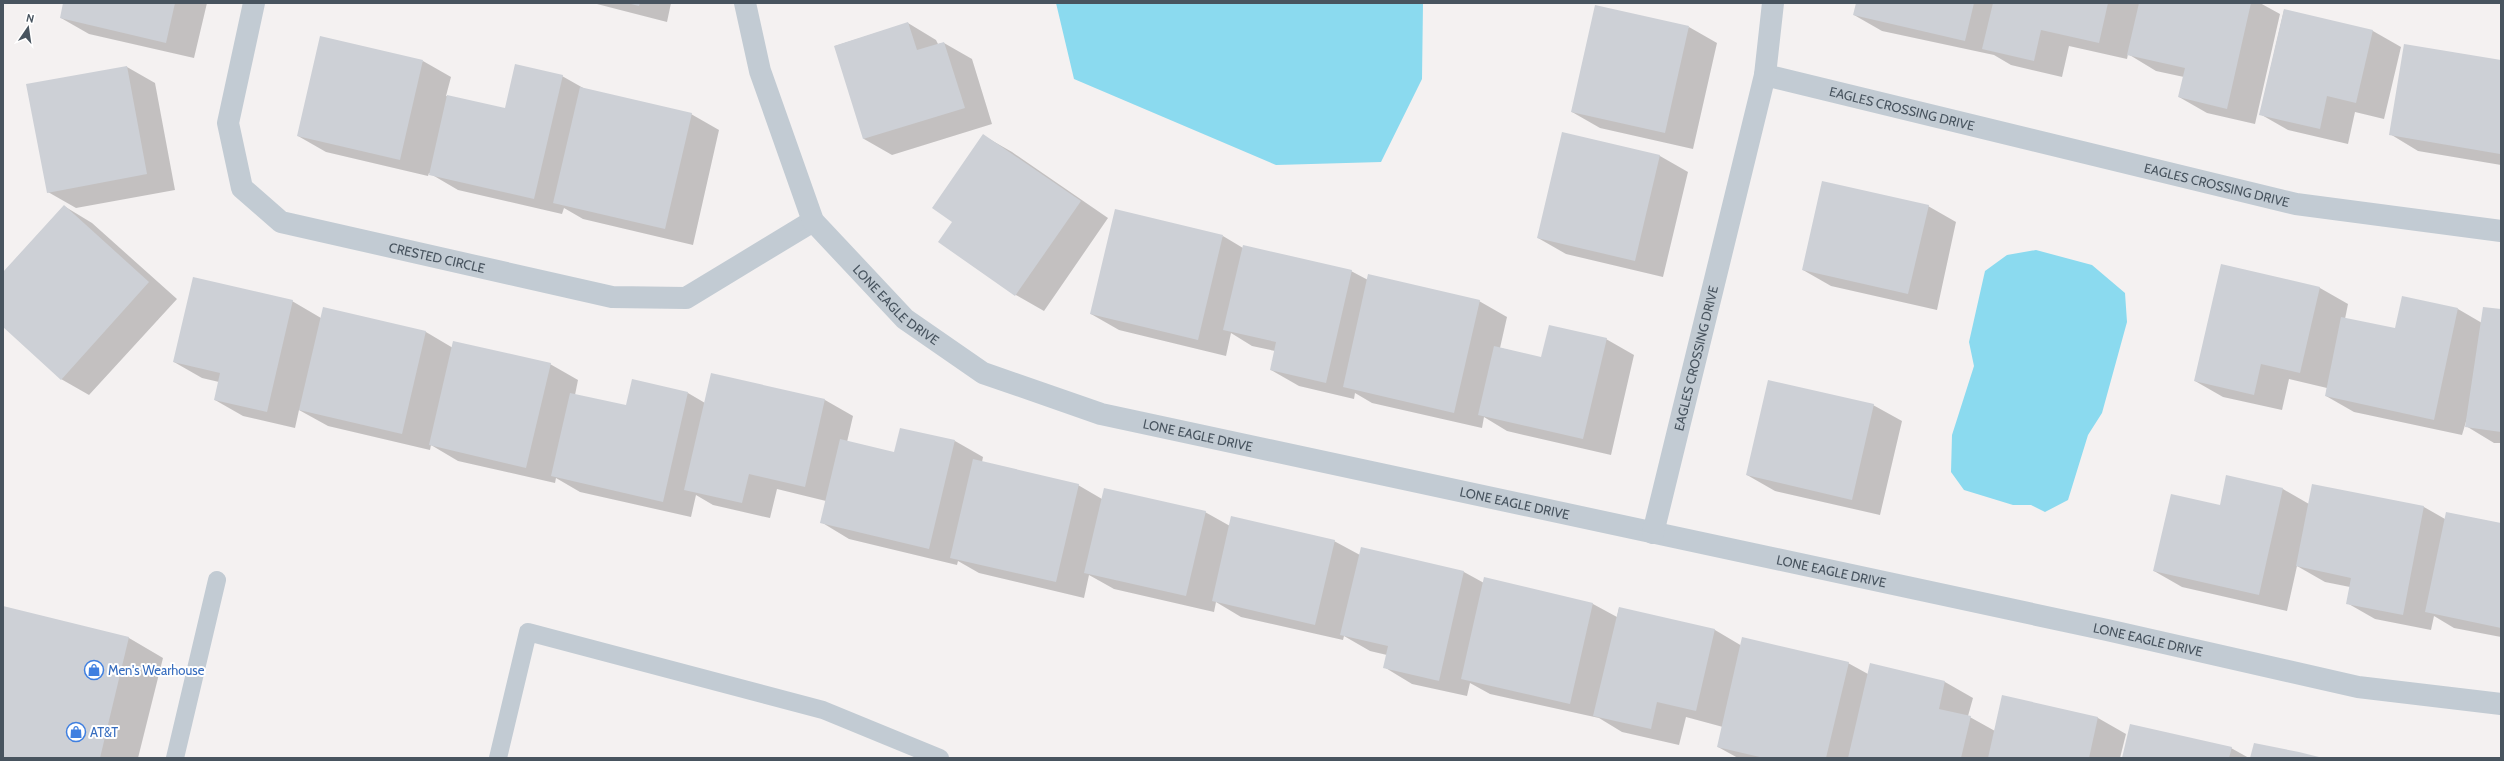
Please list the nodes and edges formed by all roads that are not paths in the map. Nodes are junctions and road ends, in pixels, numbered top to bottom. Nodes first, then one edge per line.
1 (254, 3) edge
2 (745, 3) edge
3 (1773, 3) edge
4 (1765, 75) junction
5 (813, 221) junction
6 (2501, 232) edge
7 (1653, 533) junction
8 (217, 580) dead end
9 (2501, 704) edge
10 (175, 758) edge
11 (498, 758) edge
12 (940, 758) edge

1 - 5 street, CRESTED CIRCLE
2 - 5 street, LONE EAGLE DRIVE
3 - 4 street
4 - 6 street, EAGLES CROSSING DRIVE
4 - 7 street, EAGLES CROSSING DRIVE
5 - 7 street, LONE EAGLE DRIVE
7 - 9 street, LONE EAGLE DRIVE
8 - 10 lane
11 - 12 lane

